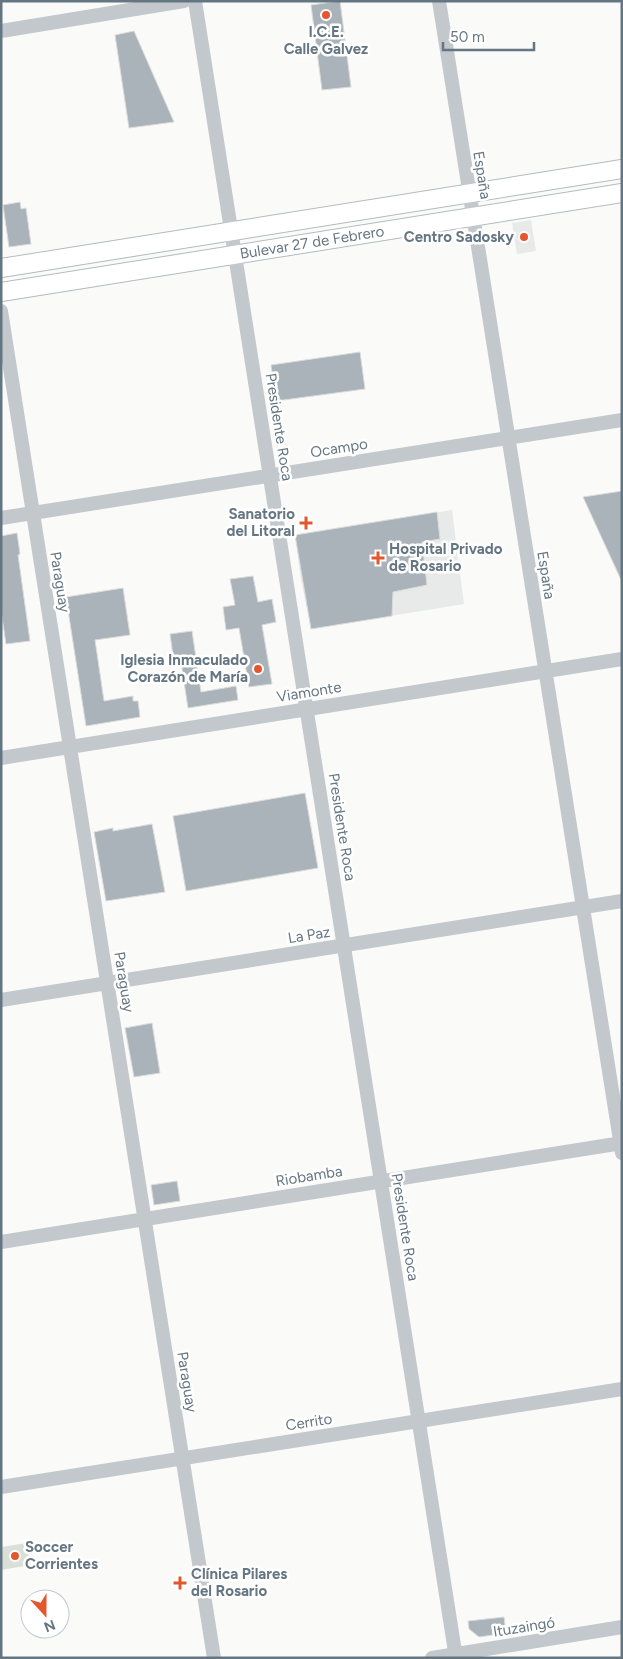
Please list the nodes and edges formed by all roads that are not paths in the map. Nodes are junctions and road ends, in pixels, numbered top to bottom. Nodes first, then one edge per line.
1 (184, 1) edge
2 (195, 1) edge
3 (438, 1) edge
4 (1, 31) edge
5 (622, 169) edge
6 (622, 193) edge
7 (469, 194) junction
8 (473, 217) junction
9 (231, 231) junction
10 (235, 255) junction
11 (1, 268) edge
12 (1, 292) edge
13 (1, 311) edge
14 (622, 420) edge
15 (508, 438) junction
16 (270, 476) junction
17 (33, 513) junction
18 (1, 518) edge
19 (622, 659) edge
20 (545, 671) junction
21 (307, 709) junction
22 (70, 747) junction
23 (1, 758) edge
24 (622, 901) edge
25 (583, 907) junction
26 (344, 945) junction
27 (108, 983) junction
28 (1, 1000) edge
29 (621, 1147) edge
30 (381, 1181) junction
31 (145, 1219) junction
32 (1, 1242) edge
33 (622, 1389) edge
34 (419, 1421) junction
35 (183, 1459) junction
36 (1, 1487) edge
37 (622, 1627) edge
38 (456, 1656) edge
39 (214, 1658) edge
40 (432, 1658) edge

1 - 4 street
2 - 9 street, Presidente Roca
3 - 7 street, España
5 - 7 main road, Bulevar 27 de Febrero
6 - 8 main road, Bulevar 27 de Febrero
7 - 8 street, España
7 - 9 main road, Bulevar 27 de Febrero
8 - 10 main road, Bulevar 27 de Febrero
8 - 15 street, España
9 - 10 street, Presidente Roca
9 - 11 main road, Bulevar 27 de Febrero
10 - 12 main road, Bulevar 27 de Febrero
10 - 16 street, Presidente Roca
13 - 17 street, Paraguay
14 - 15 street, Ocampo
15 - 16 street, Ocampo
15 - 20 street, España
16 - 17 street, Ocampo
16 - 21 street, Presidente Roca
17 - 18 street, Ocampo
17 - 22 street, Paraguay
19 - 20 street, Viamonte
20 - 21 street, Viamonte
20 - 25 street, España
21 - 22 street, Viamonte
21 - 26 street, Presidente Roca
22 - 23 street, Viamonte
22 - 27 street, Paraguay
24 - 25 street, La Paz
25 - 26 street, La Paz
25 - 29 street, España
26 - 27 street, La Paz
26 - 30 street, Presidente Roca
27 - 28 street, La Paz
27 - 31 street, Paraguay
29 - 30 street, Riobamba
30 - 31 street, Riobamba
30 - 34 street, Presidente Roca
31 - 32 street, Riobamba
31 - 35 street, Paraguay
33 - 34 street, Cerrito
34 - 35 street, Cerrito
34 - 38 street, Presidente Roca
35 - 36 street, Cerrito
35 - 39 street, Paraguay
37 - 38 street, Ituzaingó
38 - 40 street, Ituzaingó

